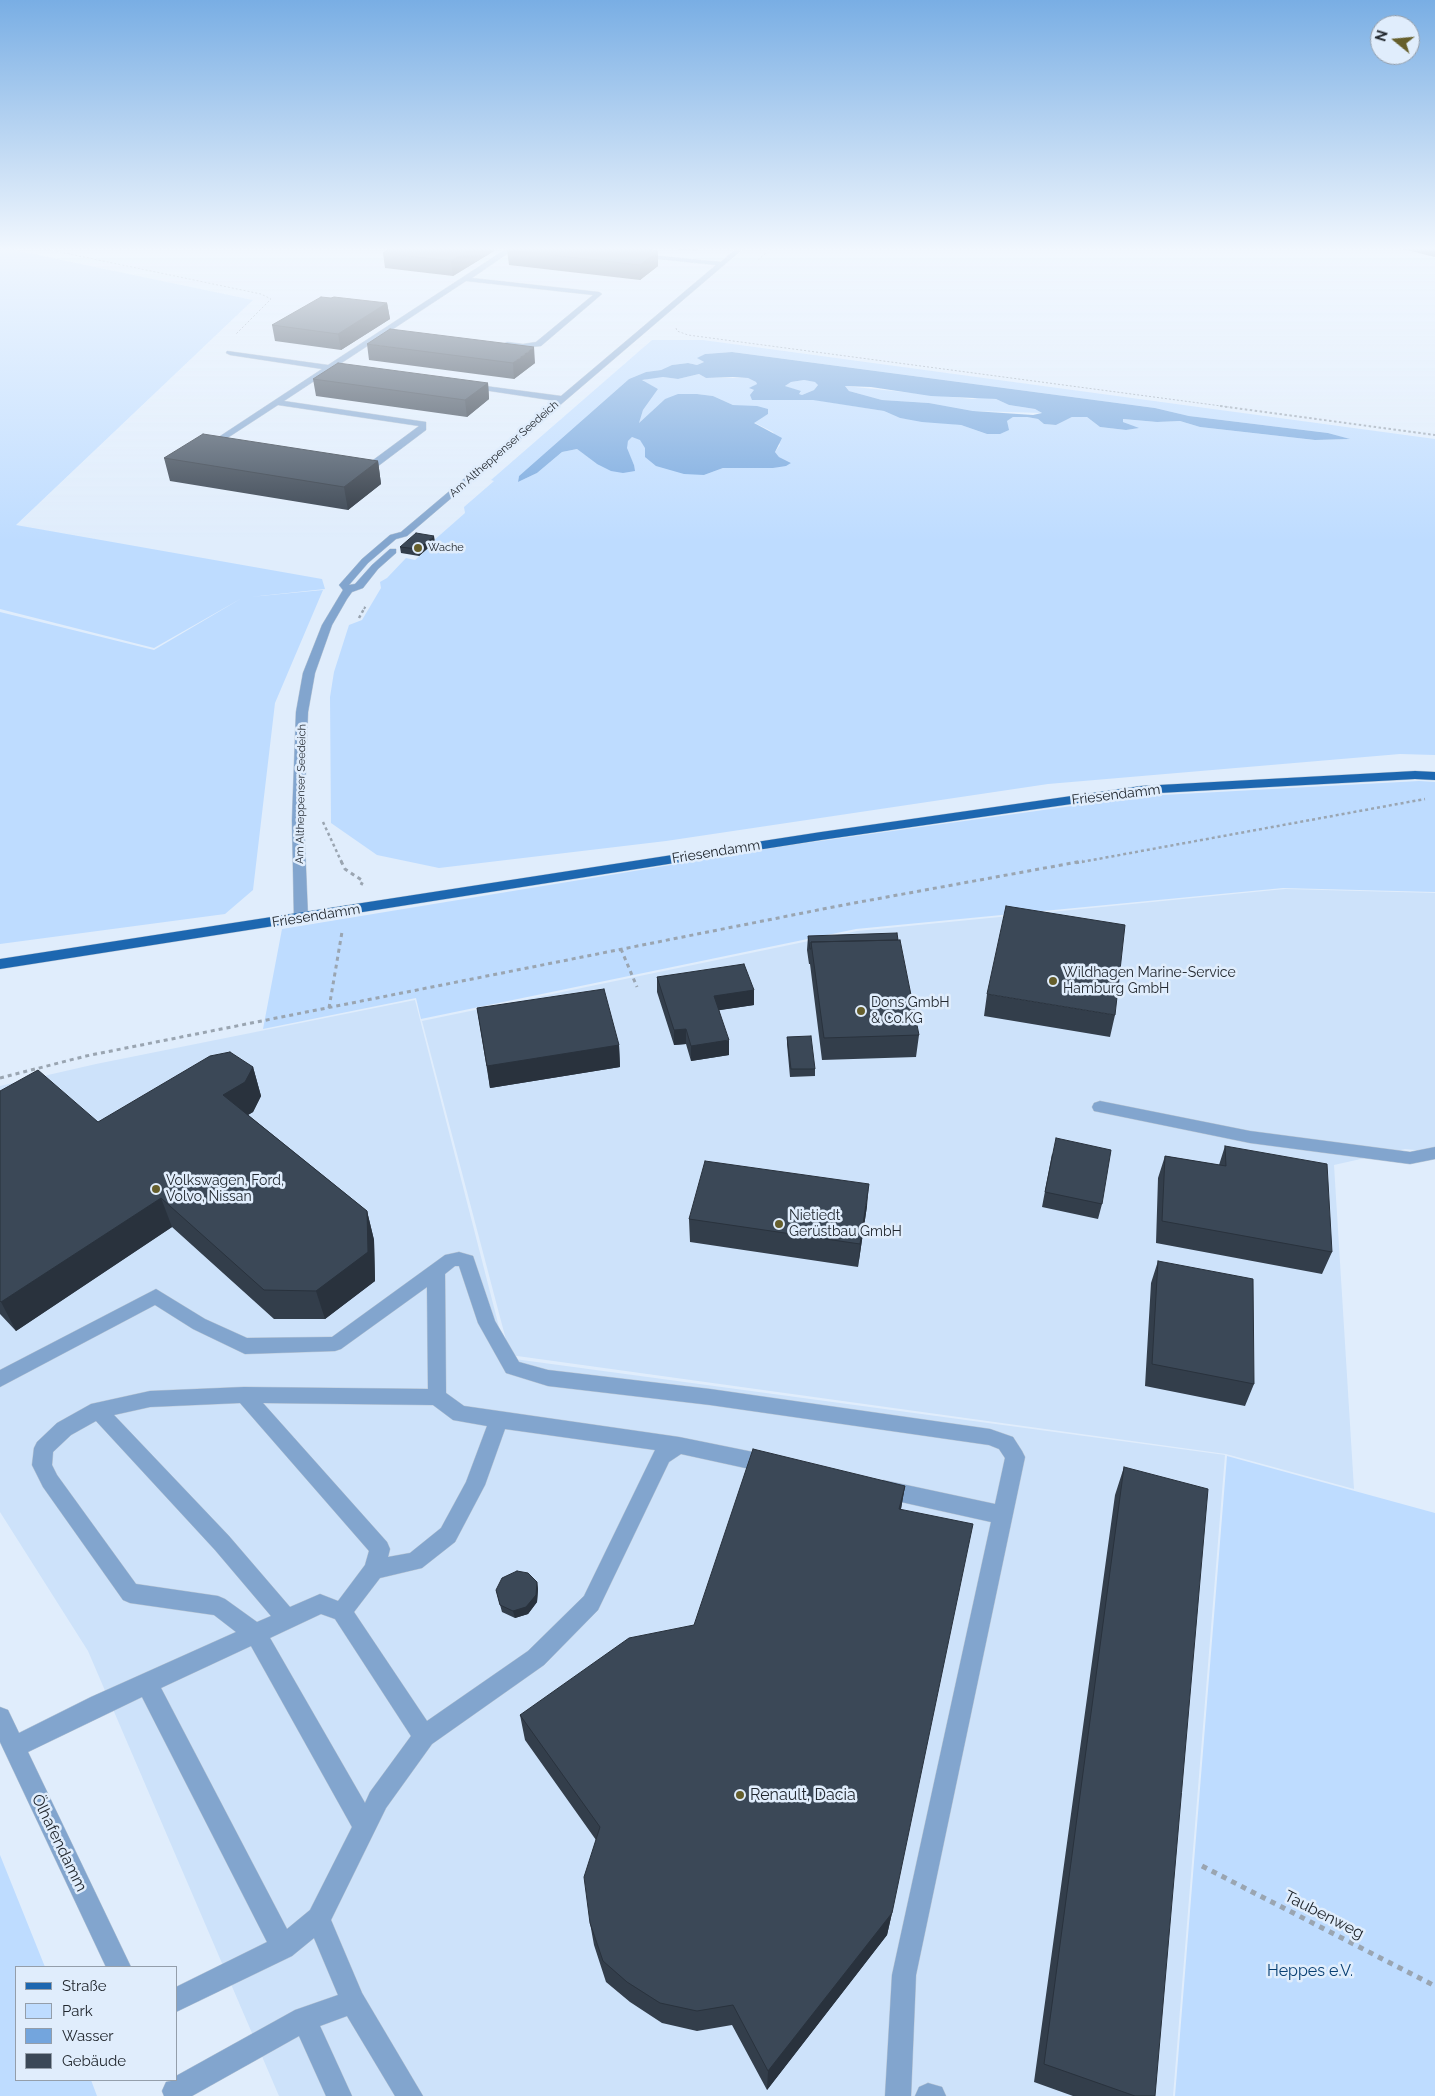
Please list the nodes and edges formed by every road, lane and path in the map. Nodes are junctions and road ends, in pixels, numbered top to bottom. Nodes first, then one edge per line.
1 (225, 345) edge
2 (364, 345) edge
3 (514, 345) edge
4 (532, 345) edge
5 (626, 345) edge
6 (762, 345) edge
7 (230, 353) joint
8 (331, 367) junction
9 (341, 368) edge
10 (456, 384) edge
11 (562, 399) junction
12 (277, 402) junction
13 (1435, 434) edge
14 (214, 453) edge
15 (350, 473) edge
16 (368, 603) dead end
17 (355, 620) dead end
18 (1435, 776) edge
19 (1428, 799) dead end
20 (323, 820) dead end
21 (346, 911) junction
22 (301, 918) junction
23 (621, 949) junction
24 (0, 964) edge
25 (637, 987) dead end
26 (329, 1008) junction
27 (0, 1078) edge
28 (1100, 1106) dead end
29 (1435, 1153) edge
30 (436, 1271) junction
31 (0, 1378) edge
32 (244, 1395) junction
33 (436, 1397) junction
34 (98, 1410) junction
35 (499, 1420) junction
36 (679, 1445) junction
37 (784, 1468) edge
38 (860, 1484) edge
39 (1002, 1515) junction
40 (374, 1570) junction
41 (342, 1612) junction
42 (287, 1619) junction
43 (256, 1634) junction
44 (146, 1684) junction
45 (0, 1718) edge
46 (424, 1736) junction
47 (14, 1747) junction
48 (365, 1826) junction
49 (1202, 1866) dead end
50 (319, 1920) junction
51 (283, 1947) junction
52 (119, 1966) edge
53 (1435, 1986) edge
54 (178, 1999) edge
55 (353, 2002) junction
56 (304, 2020) junction
57 (174, 2089) edge
58 (340, 2096) edge
59 (410, 2096) edge
60 (898, 2096) edge
61 (928, 2096) edge
62 (933, 2096) edge

1 - 7 path
2 - 8 street
3 - 4 street
5 - 11 street, Am Altheppenser Seedeich
6 - 13 path
7 - 8 street
8 - 9 street
8 - 12 street
10 - 11 street
11 - 22 street, Am Altheppenser Seedeich
12 - 14 street
12 - 15 street
16 - 17 path
18 - 21 main road, Friesendamm
19 - 23 path
20 - 21 path
21 - 22 main road, Friesendamm
21 - 26 path
22 - 24 main road, Friesendamm
23 - 25 path
23 - 26 path
26 - 27 path
28 - 29 street
30 - 31 street
30 - 33 street
30 - 39 street
32 - 33 street
32 - 34 street
32 - 40 street
33 - 35 street
34 - 42 street
34 - 43 street
35 - 36 street
35 - 40 street
36 - 37 street
36 - 46 street
38 - 39 street
39 - 60 street
40 - 41 street
41 - 42 street
41 - 46 street
42 - 43 street
43 - 44 street
43 - 48 street
44 - 47 street
44 - 51 street
45 - 47 street, Ölhafendamm
46 - 48 street
47 - 52 street, Ölhafendamm
48 - 50 street
49 - 53 path, Taubenweg
50 - 51 street
50 - 55 street
51 - 54 street
55 - 56 street
55 - 59 street
56 - 57 street
56 - 58 street
61 - 62 street

